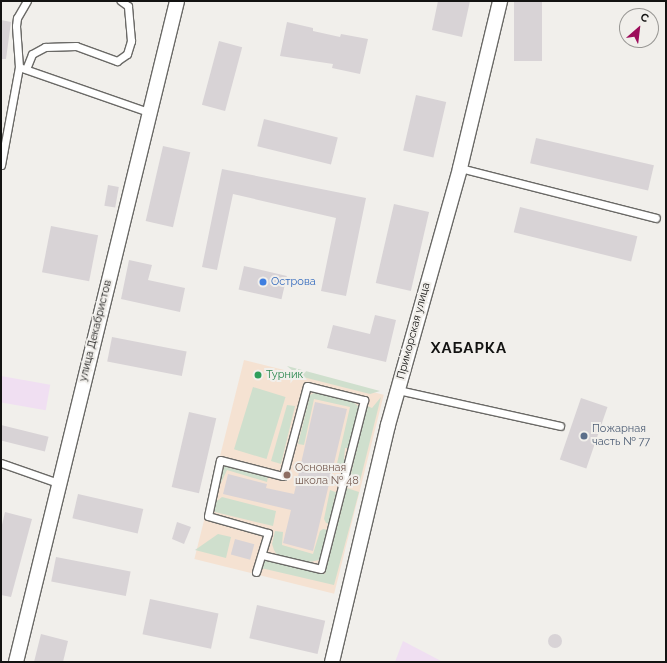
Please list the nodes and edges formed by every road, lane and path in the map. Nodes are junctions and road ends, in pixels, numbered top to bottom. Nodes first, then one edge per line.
1 (27, 1) edge
2 (121, 1) edge
3 (177, 1) edge
4 (500, 1) edge
5 (129, 4) edge
6 (23, 68) junction
7 (152, 113) junction
8 (1, 165) edge
9 (460, 168) junction
10 (656, 218) dead end
11 (398, 390) junction
12 (560, 426) dead end
13 (1, 463) edge
14 (58, 483) junction
15 (262, 555) junction
16 (256, 572) dead end
17 (16, 662) edge
18 (332, 662) edge

1 - 6 lane
2 - 5 lane
3 - 7 street, улица Декабристов
4 - 9 street, Приморская улица
5 - 6 lane
6 - 7 lane
6 - 8 lane
7 - 14 street, улица Декабристов
9 - 10 lane
9 - 11 street, Приморская улица
11 - 12 lane
11 - 18 street, Приморская улица
13 - 14 lane
14 - 17 street, улица Декабристов
15 - 15 lane
15 - 16 lane

